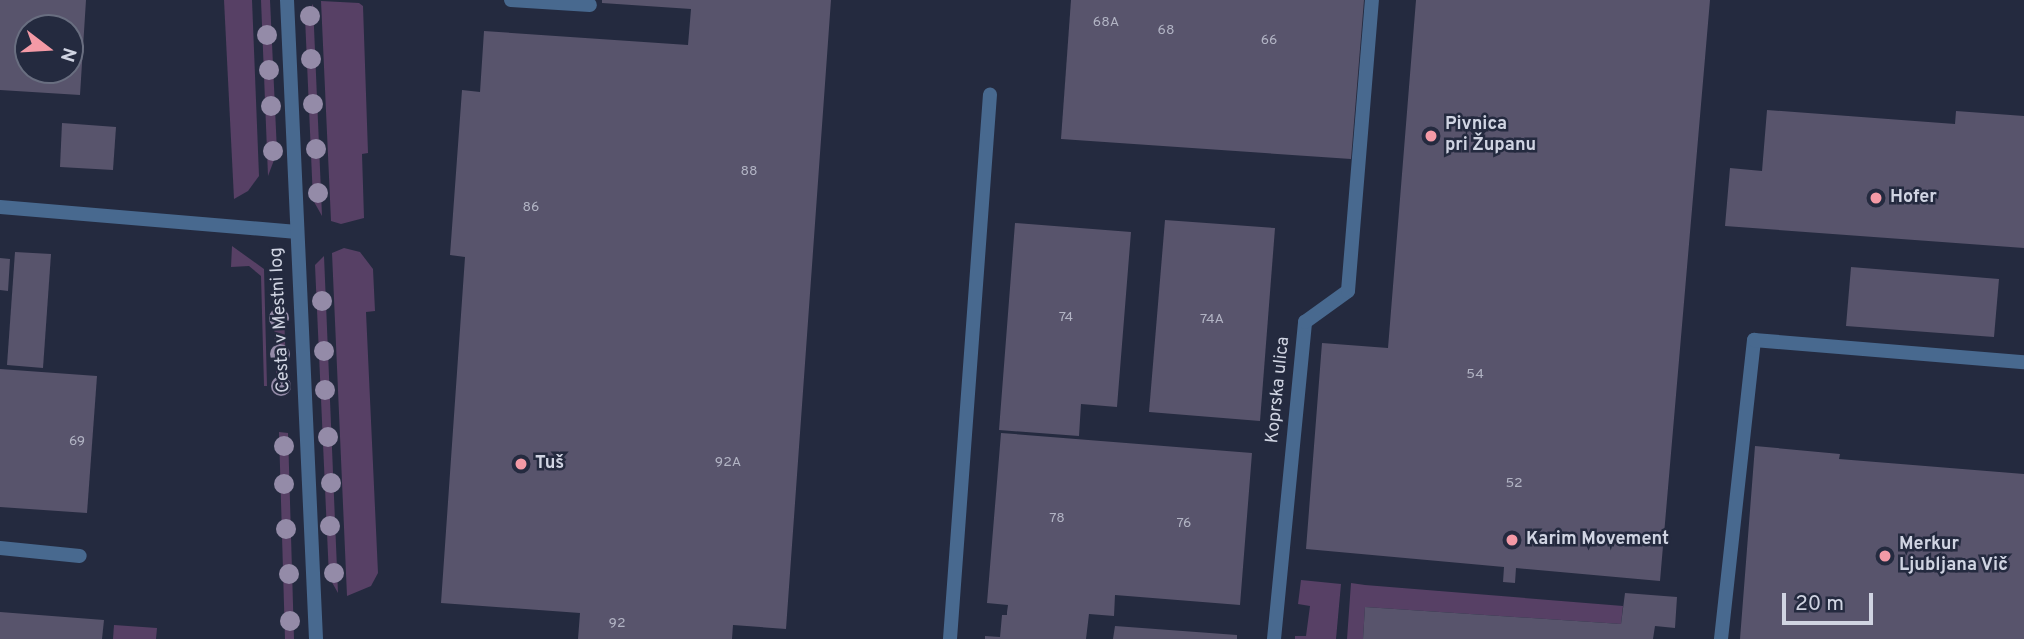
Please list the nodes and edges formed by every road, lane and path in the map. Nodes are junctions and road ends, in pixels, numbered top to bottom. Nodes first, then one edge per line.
1 (287, 0) edge
2 (511, 0) edge
3 (1372, 0) edge
4 (590, 5) dead end
5 (990, 94) dead end
6 (0, 207) edge
7 (297, 232) junction
8 (2024, 362) edge
9 (0, 548) edge
10 (80, 556) dead end
11 (316, 639) edge
12 (950, 639) edge
13 (1274, 639) edge
14 (1721, 639) edge

1 - 7 street, Cesta v Mestni log
2 - 4 street
3 - 13 street, Koprska ulica
5 - 12 street
6 - 7 street
7 - 11 street, Cesta v Mestni log
8 - 14 street
9 - 10 street

